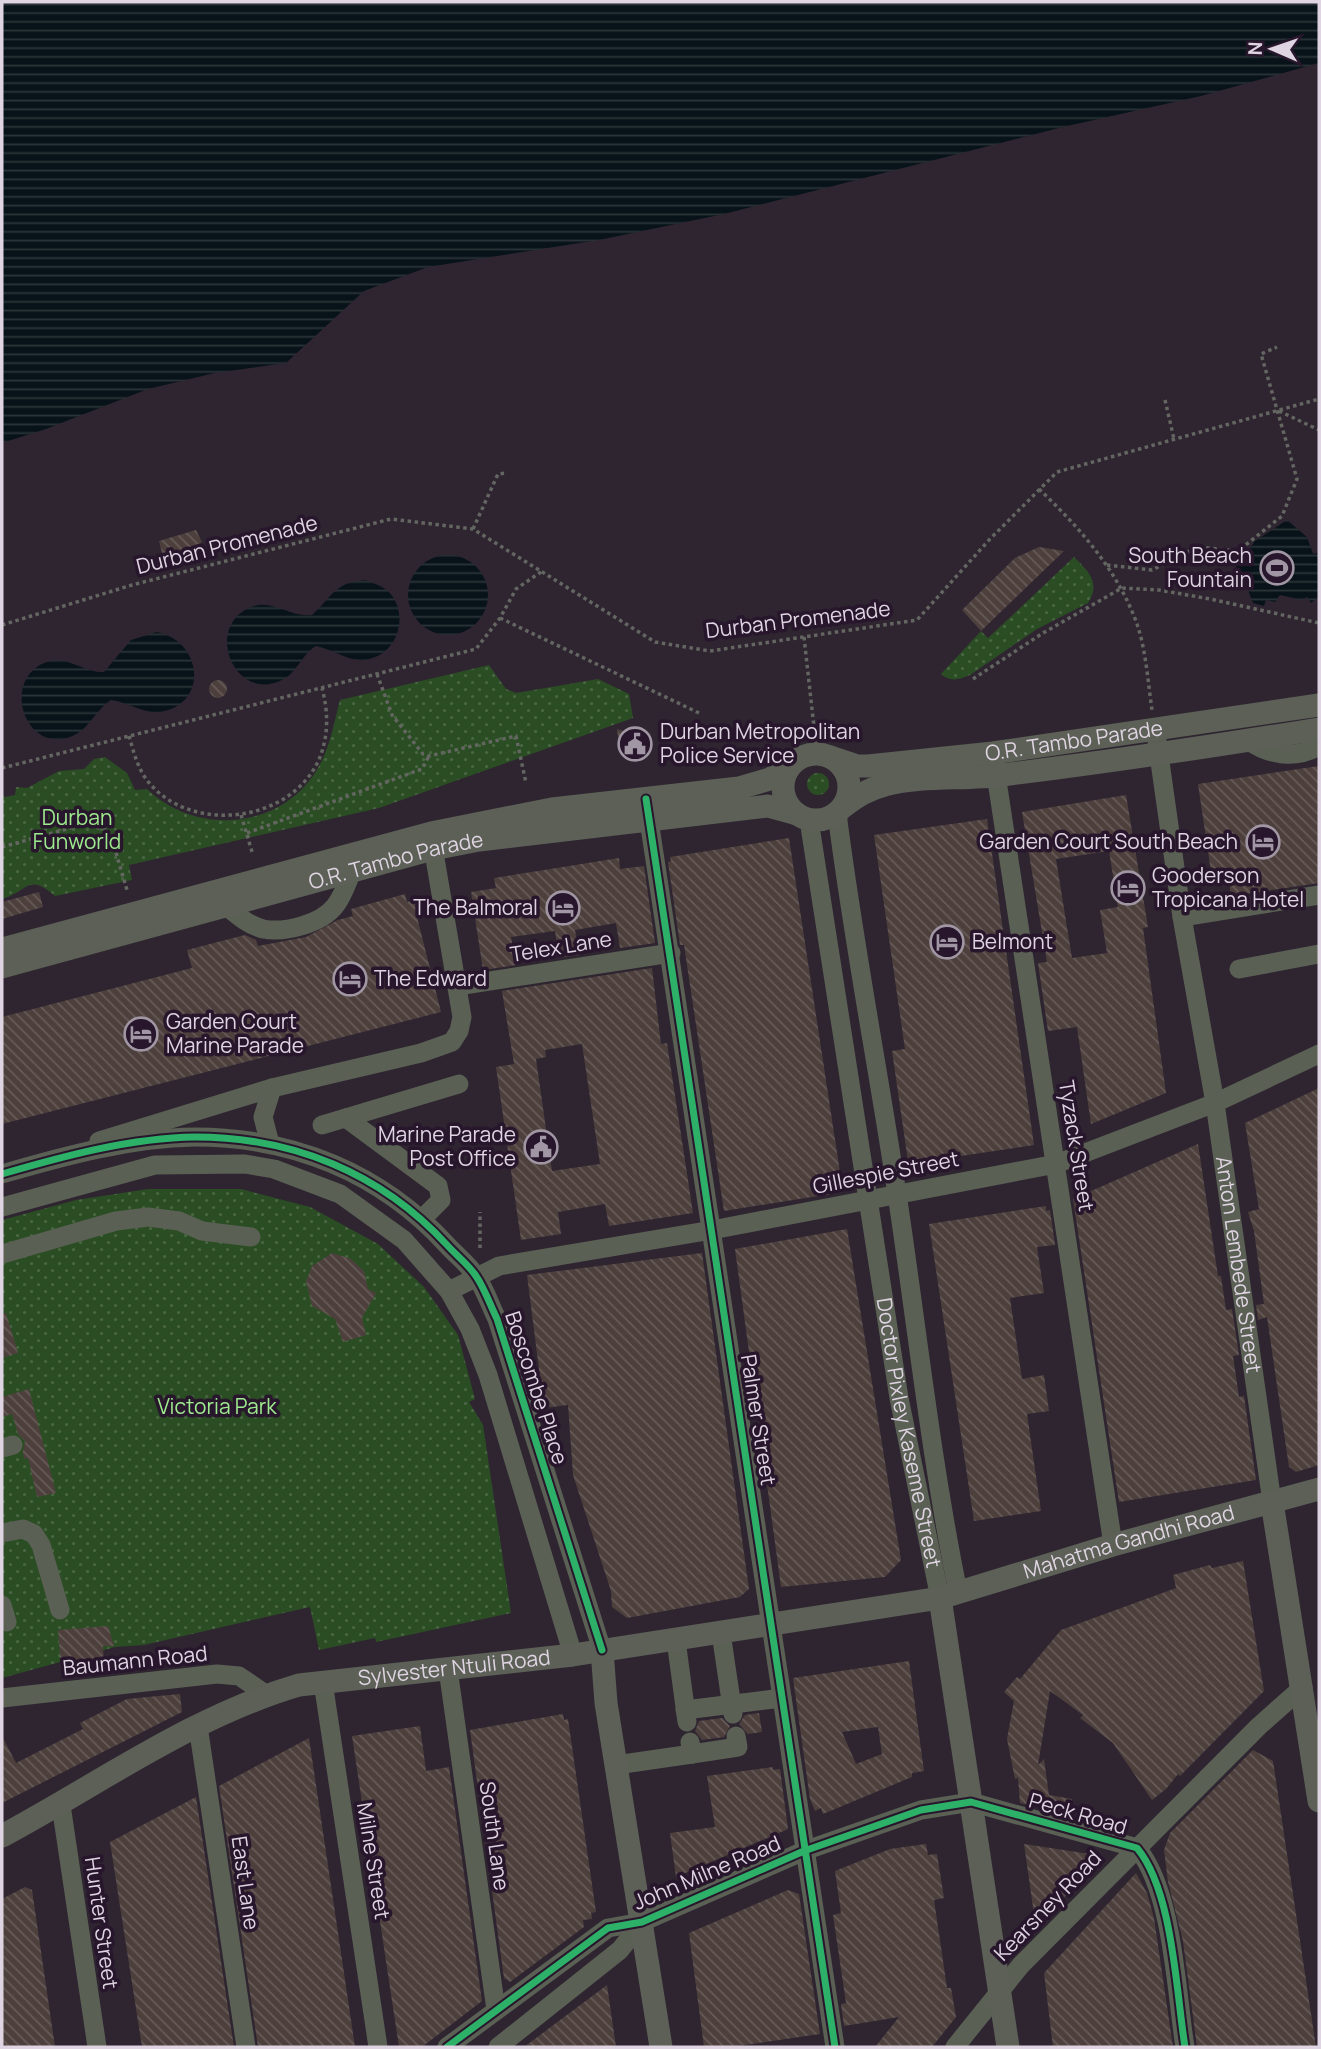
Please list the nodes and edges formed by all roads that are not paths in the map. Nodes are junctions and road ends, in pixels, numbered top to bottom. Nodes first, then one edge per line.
1 (1319, 705) edge
2 (1155, 729) junction
3 (1319, 729) edge
4 (1249, 741) junction
5 (1319, 746) edge
6 (824, 755) junction
7 (1159, 755) junction
8 (791, 765) junction
9 (994, 765) junction
10 (647, 810) junction
11 (840, 810) junction
12 (803, 817) junction
13 (432, 841) junction
14 (352, 871) junction
15 (1319, 895) edge
16 (225, 905) junction
17 (1182, 917) junction
18 (2, 949) edge
19 (671, 953) junction
20 (1319, 954) edge
21 (2, 967) edge
22 (1239, 968) dead end
23 (457, 986) junction
24 (1319, 1054) edge
25 (459, 1084) dead end
26 (272, 1088) junction
27 (236, 1098) junction
28 (1214, 1103) junction
29 (263, 1117) junction
30 (346, 1118) junction
31 (322, 1125) dead end
32 (270, 1144) junction
33 (70, 1155) junction
34 (1055, 1164) junction
35 (2, 1174) edge
36 (897, 1193) junction
37 (869, 1199) junction
38 (2, 1207) edge
39 (423, 1219) junction
40 (712, 1230) junction
41 (251, 1237) dead end
42 (2, 1254) edge
43 (476, 1276) junction
44 (449, 1291) junction
45 (531, 1424) junction
46 (1319, 1489) edge
47 (1272, 1502) junction
48 (527, 1503) junction
49 (2, 1534) edge
50 (1113, 1545) junction
51 (949, 1595) junction
52 (60, 1609) dead end
53 (772, 1626) junction
54 (721, 1633) junction
55 (676, 1640) junction
56 (603, 1650) junction
57 (573, 1656) junction
58 (448, 1669) junction
59 (323, 1682) junction
60 (1303, 1687) junction
61 (267, 1695) junction
62 (2, 1698) edge
63 (782, 1698) junction
64 (606, 1703) junction
65 (732, 1709) junction
66 (198, 1726) junction
67 (736, 1736) dead end
68 (617, 1765) junction
69 (1319, 1801) edge
70 (971, 1802) junction
71 (61, 1805) junction
72 (2, 1836) edge
73 (1137, 1848) junction
74 (804, 1851) junction
75 (642, 1922) junction
76 (999, 1991) junction
77 (496, 2010) junction
78 (97, 2047) edge
79 (246, 2047) edge
80 (378, 2047) edge
81 (447, 2047) edge
82 (500, 2047) edge
83 (661, 2047) edge
84 (835, 2047) edge
85 (954, 2047) edge
86 (1008, 2047) edge
87 (1185, 2047) edge

1 - 2 main road, O.R. Tambo Parade
2 - 7 street, Anton Lembede Street
2 - 9 main road, O.R. Tambo Parade
3 - 4 main road, O.R. Tambo Parade
4 - 5 street
4 - 7 main road, O.R. Tambo Parade
6 - 8 main road, O.R. Tambo Parade
6 - 9 main road, O.R. Tambo Parade
6 - 11 main road
7 - 9 main road, O.R. Tambo Parade
7 - 17 street, Anton Lembede Street
8 - 10 main road, O.R. Tambo Parade
8 - 12 main road
9 - 11 main road, O.R. Tambo Parade
9 - 34 street, Tyzack Street
10 - 12 main road, O.R. Tambo Parade
10 - 13 main road, O.R. Tambo Parade
10 - 19 street, Palmer Street
11 - 12 main road, O.R. Tambo Parade
11 - 36 street, Doctor Pixley Kaseme Street
12 - 37 street, Doctor Pixley Kaseme Street
13 - 14 main road, O.R. Tambo Parade
13 - 18 main road, O.R. Tambo Parade
13 - 23 street
14 - 16 main road, O.R. Tambo Parade
14 - 16 street
15 - 17 street
16 - 21 main road, O.R. Tambo Parade
17 - 28 street, Anton Lembede Street
19 - 23 street, Telex Lane
19 - 40 street, Palmer Street
20 - 22 street
23 - 26 street
24 - 28 street, Gillespie Street
25 - 30 street
26 - 27 street
26 - 29 street
27 - 29 street
27 - 33 street
28 - 34 street, Gillespie Street
28 - 47 street, Anton Lembede Street
29 - 32 street
30 - 31 street
30 - 39 street
32 - 33 street, Boscombe Place
32 - 39 street, Boscombe Place
33 - 35 street, Boscombe Place
34 - 36 street, Gillespie Street
34 - 50 street, Tyzack Street
36 - 37 street, Gillespie Street
36 - 51 street, Doctor Pixley Kaseme Street
37 - 40 street, Gillespie Street
37 - 51 street, Doctor Pixley Kaseme Street
38 - 44 street, Boscombe Place
39 - 43 street, Boscombe Place
40 - 43 street, Gillespie Street
40 - 53 street, Palmer Street
41 - 42 street
43 - 44 street, Gillespie Street
43 - 45 street, Boscombe Place
44 - 48 street, Boscombe Place
45 - 48 street
45 - 56 street, Boscombe Place
46 - 47 main road, Mahatma Gandhi Road
47 - 50 main road, Mahatma Gandhi Road
47 - 60 main road, Anton Lembede Street
48 - 57 street, Boscombe Place
49 - 52 street
50 - 51 main road, Mahatma Gandhi Road
51 - 53 main road, Sylvester Ntuli Road
51 - 70 main road, Doctor Pixley Kaseme Street
53 - 54 main road, Sylvester Ntuli Road
53 - 63 street, Palmer Street
54 - 55 main road, Sylvester Ntuli Road
54 - 65 street
55 - 56 main road, Sylvester Ntuli Road
55 - 65 street
56 - 57 main road, Sylvester Ntuli Road
56 - 64 main road
57 - 58 main road, Sylvester Ntuli Road
57 - 64 main road
58 - 59 main road, Sylvester Ntuli Road
58 - 77 street, South Lane
59 - 61 main road, Sylvester Ntuli Road
59 - 80 street, Milne Street
60 - 69 main road, Anton Lembede Street
60 - 73 street, Kearsney Road
61 - 62 street, Baumann Road
61 - 66 main road, Sylvester Ntuli Road
63 - 65 street
63 - 74 street, Palmer Street
64 - 68 main road
66 - 71 main road, Sylvester Ntuli Road
66 - 79 street, East Lane
67 - 68 street
68 - 75 main road
70 - 73 street, Peck Road
70 - 74 street, John Milne Road
70 - 76 main road, Doctor Pixley Kaseme Street
71 - 72 main road, Sylvester Ntuli Road
71 - 78 street, Hunter Street
73 - 76 street, Kearsney Road
73 - 87 street, Peck Road
74 - 75 street, John Milne Road
74 - 84 street, Palmer Street
75 - 77 street, John Milne Road
75 - 82 street, John Milne Road
75 - 83 main road
76 - 85 street, Kearsney Road
76 - 86 main road, Doctor Pixley Kaseme Street
77 - 81 street, John Milne Road

